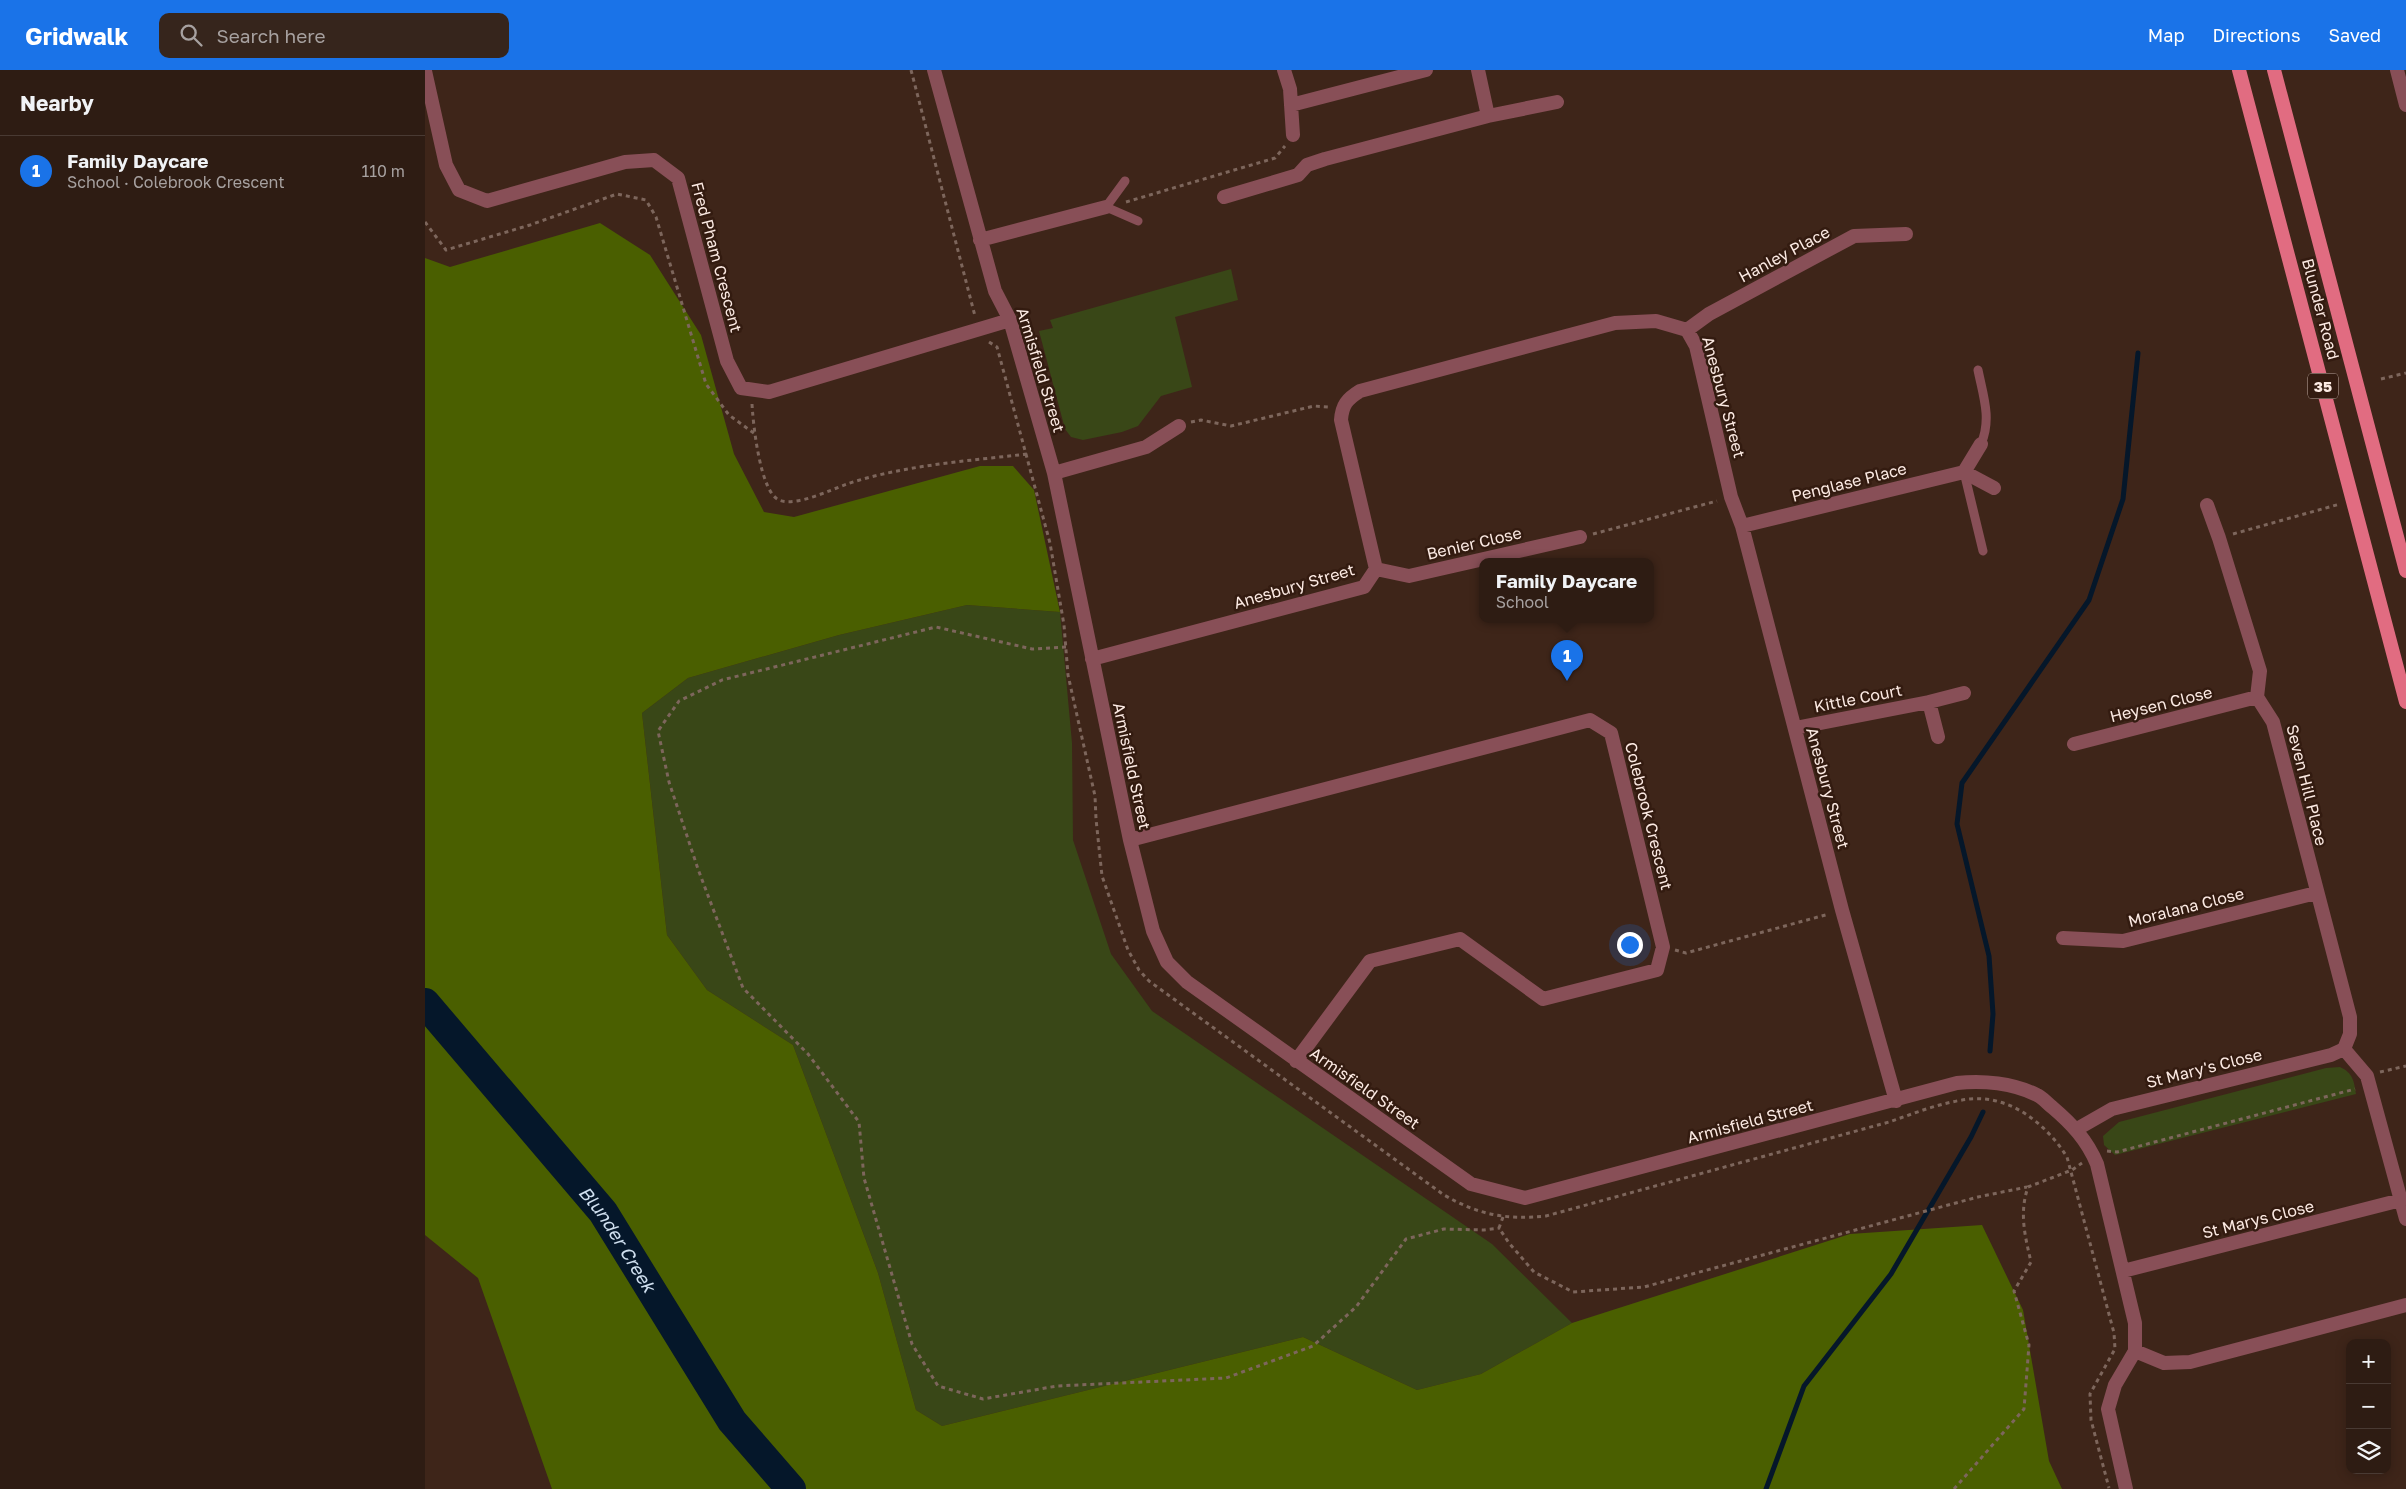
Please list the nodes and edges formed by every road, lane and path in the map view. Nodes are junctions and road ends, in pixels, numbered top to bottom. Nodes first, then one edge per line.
1 (425, 70) edge
2 (911, 70) edge
3 (934, 70) edge
4 (1285, 70) edge
5 (1427, 70) edge
6 (1478, 70) edge
7 (2239, 70) edge
8 (2274, 70) edge
9 (2397, 70) edge
10 (1557, 102) dead end
11 (1291, 105) junction
12 (2406, 105) edge
13 (1488, 116) junction
14 (1293, 135) joint
15 (1125, 181) dead end
16 (1225, 197) dead end
17 (1106, 207) junction
18 (1138, 221) dead end
19 (425, 222) edge
20 (1907, 234) dead end
21 (980, 240) junction
22 (1010, 320) junction
23 (979, 330) junction
24 (1687, 330) junction
25 (1978, 370) dead end
26 (2406, 373) edge
27 (2381, 379) dead end
28 (752, 390) junction
29 (1342, 408) junction
30 (1179, 426) joint
31 (755, 434) junction
32 (1981, 444) joint
33 (1027, 454) junction
34 (1964, 472) junction
35 (1054, 473) junction
36 (1994, 488) dead end
37 (1731, 497) junction
38 (2353, 500) junction
39 (2207, 505) dead end
40 (1743, 526) junction
41 (1580, 537) joint
42 (2219, 538) junction
43 (1983, 551) dead end
44 (1488, 558) edge
45 (1479, 560) edge
46 (1376, 569) junction
47 (2406, 571) edge
48 (1066, 646) junction
49 (1092, 659) junction
50 (1964, 693) dead end
51 (2257, 697) junction
52 (1929, 702) junction
53 (2406, 702) edge
54 (1795, 728) junction
55 (1938, 737) dead end
56 (2073, 744) dead end
57 (1130, 840) junction
58 (2316, 893) junction
59 (1842, 910) junction
60 (2063, 938) dead end
61 (1663, 948) junction
62 (2343, 1049) junction
63 (1296, 1061) junction
64 (2406, 1066) edge
65 (2367, 1076) junction
66 (1896, 1101) junction
67 (2077, 1129) junction
68 (2093, 1154) junction
69 (2072, 1170) junction
70 (2028, 1187) junction
71 (2401, 1200) junction
72 (1503, 1217) junction
73 (2406, 1219) edge
74 (1499, 1228) junction
75 (2123, 1271) junction
76 (2406, 1304) edge
77 (2135, 1352) junction
78 (1953, 1489) edge
79 (2109, 1489) edge
80 (2126, 1489) edge

1 - 28 street, Fred Pham Crescent
2 - 23 path
3 - 21 street, Armisfield Street
4 - 11 street
5 - 11 street
6 - 13 street
7 - 38 main road, Blunder Road / 35
8 - 47 main road, Blunder Road / 35
9 - 12 street
10 - 13 street
11 - 14 street
13 - 16 street
14 - 17 path
15 - 17 lane
17 - 18 lane
17 - 21 street
19 - 31 path
20 - 24 street, Hanley Place
21 - 22 street, Armisfield Street
22 - 23 street
22 - 35 street, Armisfield Street
23 - 28 street
23 - 33 path
24 - 29 street, Anesbury Street
24 - 37 street, Anesbury Street
25 - 32 lane
26 - 27 path
28 - 31 path
29 - 30 path
29 - 46 street, Anesbury Street
30 - 35 street
31 - 33 path
32 - 34 street
33 - 48 path
34 - 36 street
34 - 40 street, Penglase Place
34 - 43 lane
35 - 49 street, Armisfield Street
37 - 40 street, Anesbury Street
37 - 41 path
38 - 42 path
38 - 53 main road, Blunder Road / 35
39 - 42 street
40 - 54 street, Anesbury Street
41 - 44 street, Benier Close
42 - 51 street
45 - 46 street, Benier Close
46 - 49 street, Anesbury Street
48 - 72 path
48 - 74 path
49 - 57 street, Armisfield Street
50 - 52 street, Kittle Court
51 - 56 street, Heysen Close
51 - 58 street, Seven Hill Place
52 - 54 street, Kittle Court
52 - 55 street
54 - 59 street, Anesbury Street
57 - 61 street, Colebrook Crescent
57 - 63 street, Armisfield Street
58 - 60 street, Moralana Close
58 - 62 street, Seven Hill Place
59 - 61 path
59 - 66 street, Anesbury Street
61 - 63 street
62 - 65 street
62 - 67 street, St Mary's Close
63 - 66 street, Armisfield Street
64 - 65 path
65 - 68 path
65 - 71 street
66 - 67 street, Armisfield Street
67 - 68 street, Armisfield Street
68 - 69 path
68 - 75 street, Armisfield Street
69 - 70 path
69 - 72 path
69 - 79 path
70 - 74 path
70 - 78 path
71 - 73 street
71 - 75 street, St Marys Close
72 - 74 path
75 - 77 street, Armisfield Street
76 - 77 street
77 - 80 street

